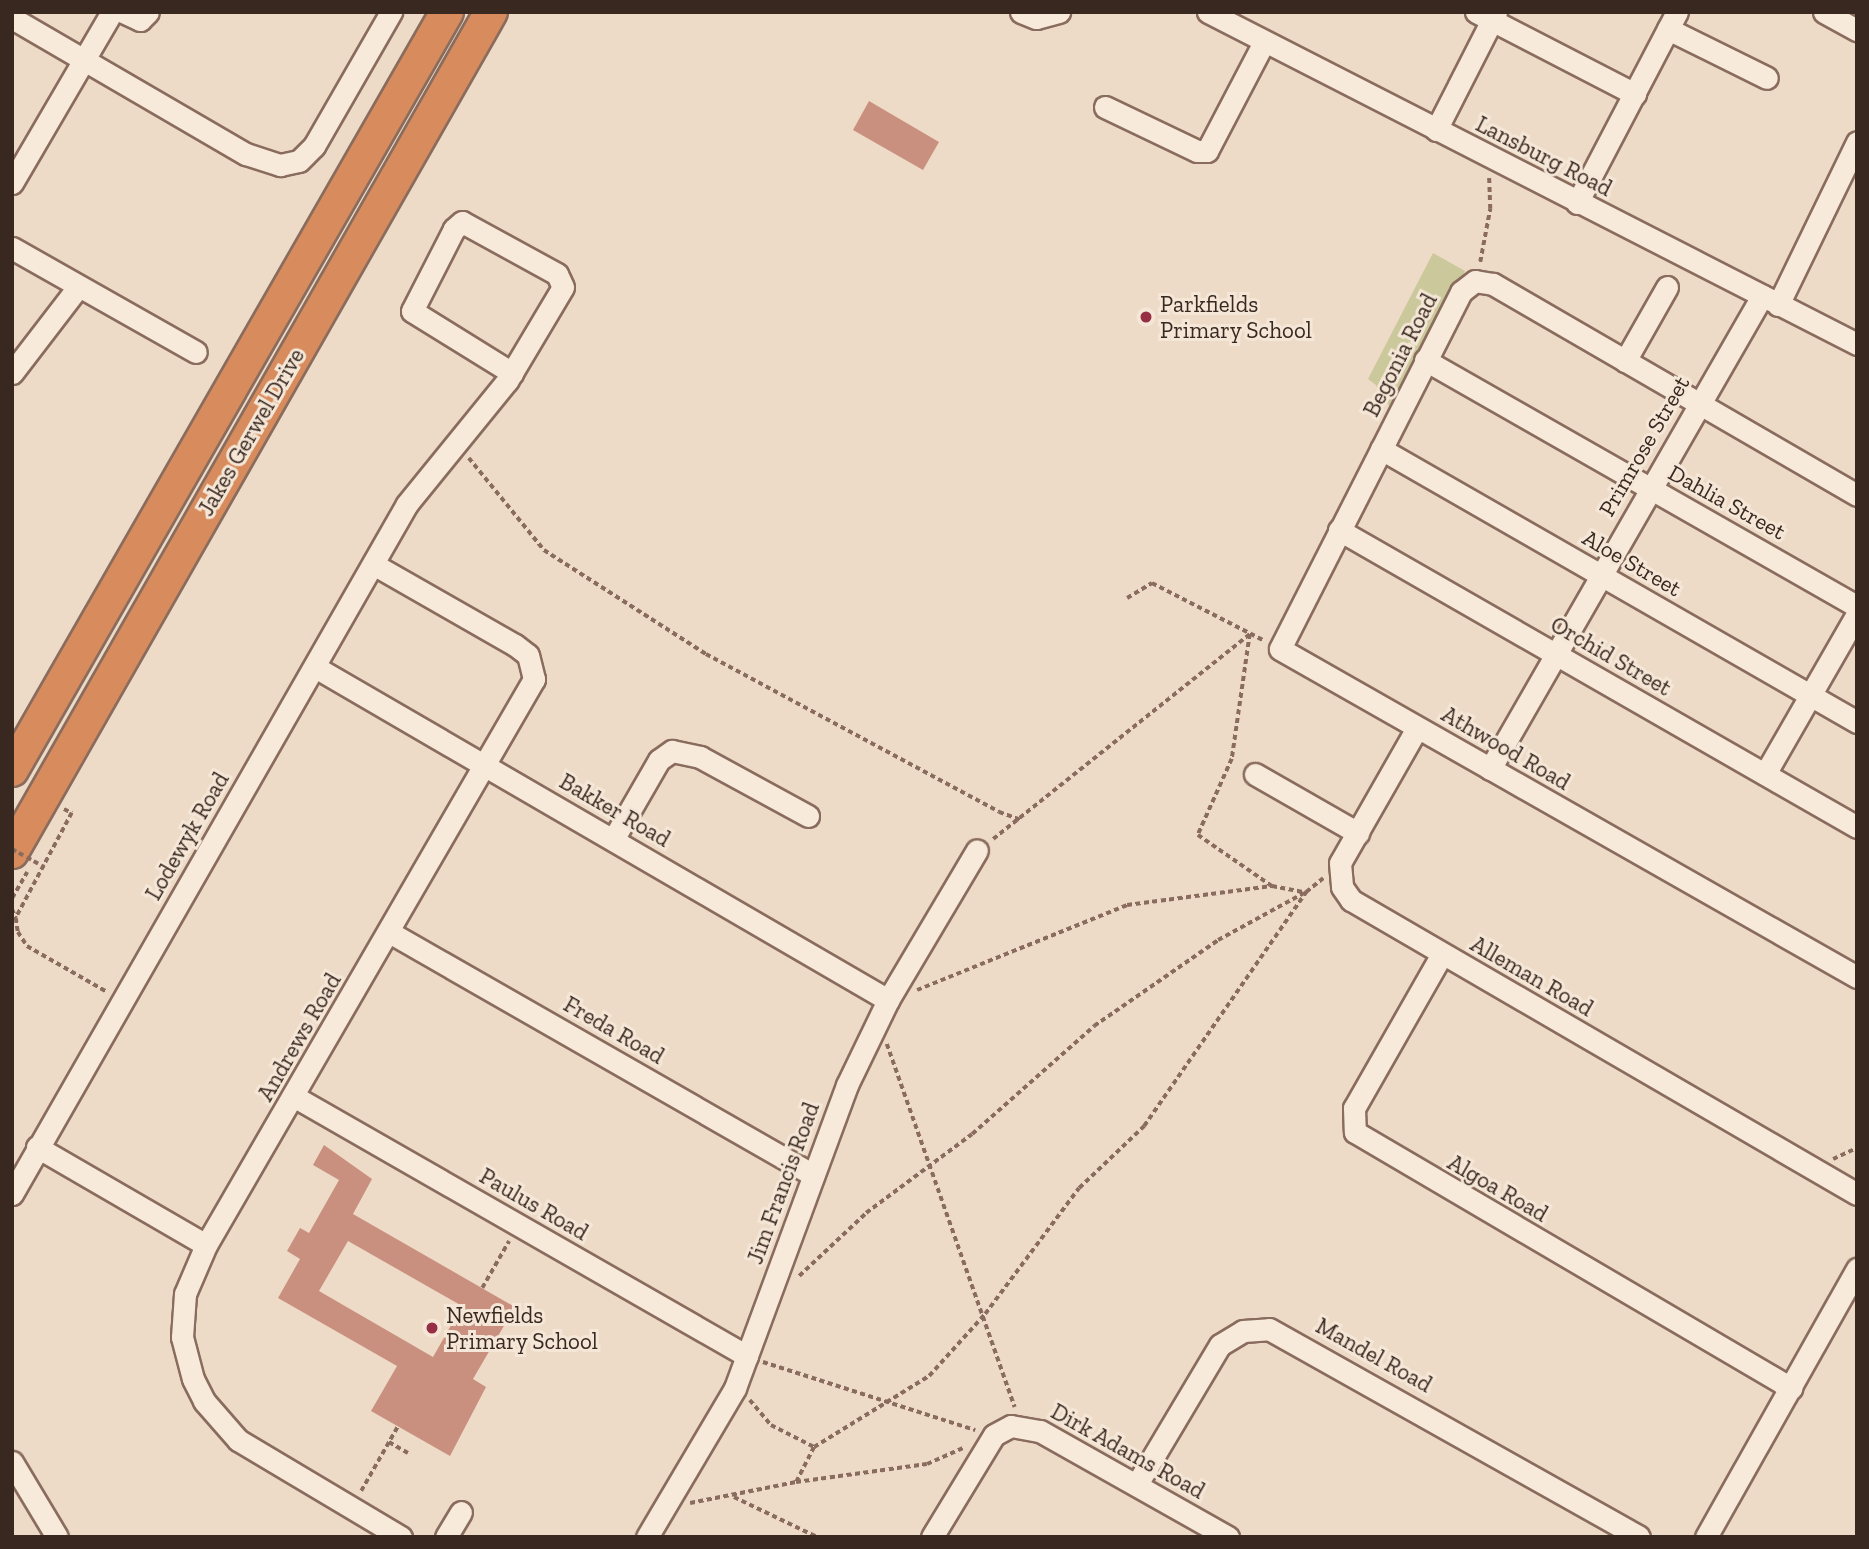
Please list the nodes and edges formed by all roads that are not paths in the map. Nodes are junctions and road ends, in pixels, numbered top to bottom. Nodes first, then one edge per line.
1 (112, 12) edge
2 (123, 12) edge
3 (148, 12) edge
4 (391, 12) edge
5 (447, 12) edge
6 (491, 12) edge
7 (1021, 12) edge
8 (1059, 12) edge
9 (1208, 12) edge
10 (1824, 12) edge
11 (1488, 15) edge
12 (12, 18) edge
13 (1672, 21) edge
14 (1857, 30) edge
15 (1264, 42) junction
16 (84, 60) junction
17 (1767, 78) dead end
18 (1635, 94) junction
19 (1105, 107) dead end
20 (1436, 130) junction
21 (1857, 142) edge
22 (12, 183) edge
23 (1577, 203) junction
24 (12, 248) edge
25 (1667, 286) dead end
26 (78, 287) junction
27 (1770, 300) junction
28 (1857, 344) edge
29 (196, 352) dead end
30 (1425, 360) junction
31 (1625, 361) junction
32 (12, 373) edge
33 (512, 373) junction
34 (1698, 404) junction
35 (1381, 449) junction
36 (1649, 489) junction
37 (1857, 495) edge
38 (1339, 530) junction
39 (373, 564) junction
40 (1601, 575) junction
41 (1856, 614) edge
42 (1280, 649) joint
43 (1556, 655) junction
44 (315, 667) junction
45 (1809, 695) junction
46 (1857, 722) edge
47 (1417, 728) junction
48 (486, 766) junction
49 (1490, 769) junction
50 (12, 770) edge
51 (1255, 774) dead end
52 (1766, 774) junction
53 (808, 816) dead end
54 (1857, 827) edge
55 (1358, 832) junction
56 (614, 838) junction
57 (12, 850) edge
58 (977, 850) road end
59 (390, 932) junction
60 (1442, 954) junction
61 (1857, 977) edge
62 (888, 1000) junction
63 (295, 1097) junction
64 (37, 1147) junction
65 (813, 1175) junction
66 (12, 1194) edge
67 (1857, 1195) edge
68 (206, 1245) junction
69 (1857, 1269) edge
70 (747, 1356) junction
71 (1791, 1388) junction
72 (12, 1462) edge
73 (1137, 1484) junction
74 (461, 1512) dead end
75 (57, 1537) edge
76 (401, 1537) edge
77 (446, 1537) edge
78 (647, 1537) edge
79 (932, 1537) edge
80 (1228, 1537) edge
81 (1639, 1537) edge
82 (1706, 1537) edge

1 - 16 street
2 - 3 street
4 - 16 street
5 - 50 highway, Jakes Gerwel Drive
6 - 57 highway, Jakes Gerwel Drive
7 - 8 street
9 - 15 street, Lansburg Road
10 - 14 street
11 - 18 street
11 - 20 street
12 - 16 street
13 - 17 street
13 - 18 street
15 - 19 street
15 - 20 street, Lansburg Road
16 - 22 street
18 - 23 street
20 - 23 street, Lansburg Road
21 - 27 street, Primrose Street
23 - 27 street, Lansburg Road
24 - 26 street
25 - 31 street
26 - 29 street
26 - 32 street
27 - 28 street, Lansburg Road
27 - 34 street, Primrose Street
30 - 31 street, Begonia Road
30 - 35 street, Begonia Road
30 - 36 street, Dahlia Street
31 - 34 street
33 - 33 street, Lodewyk Road
33 - 39 street, Lodewyk Road
34 - 36 street, Primrose Street
34 - 37 street
35 - 38 street, Begonia Road
35 - 40 street, Aloe Street
36 - 40 street, Primrose Street
36 - 41 street, Dahlia Street
38 - 42 street, Begonia Road
38 - 43 street, Orchid Street
39 - 44 street, Lodewyk Road
39 - 48 street, Andrews Road
40 - 43 street, Primrose Street
40 - 45 street, Aloe Street
41 - 45 street
42 - 47 street, Athwood Road
43 - 49 street, Primrose Street
43 - 52 street, Orchid Street
44 - 48 street, Bakker Road
44 - 64 street, Lodewyk Road
45 - 46 street, Aloe Street
45 - 52 street
47 - 49 street, Athwood Road
47 - 55 street
48 - 56 street, Bakker Road
48 - 59 street, Andrews Road
49 - 61 street, Athwood Road
51 - 55 street
52 - 54 street, Orchid Street
53 - 56 street
55 - 60 street, Alleman Road
56 - 62 street, Bakker Road
58 - 62 street, Jim Francis Road
59 - 63 street, Andrews Road
59 - 65 street, Freda Road
60 - 67 street, Alleman Road
60 - 71 street, Algoa Road
62 - 65 street, Jim Francis Road
63 - 68 street, Andrews Road
63 - 70 street, Paulus Road
64 - 66 street, Lodewyk Road
64 - 68 street
65 - 70 street, Jim Francis Road
68 - 76 street, Andrews Road
69 - 71 street
70 - 78 street, Jim Francis Road
71 - 82 street
72 - 75 street
73 - 79 street, Dirk Adams Road
73 - 80 street, Dirk Adams Road
73 - 81 street, Mandel Road
74 - 77 street

